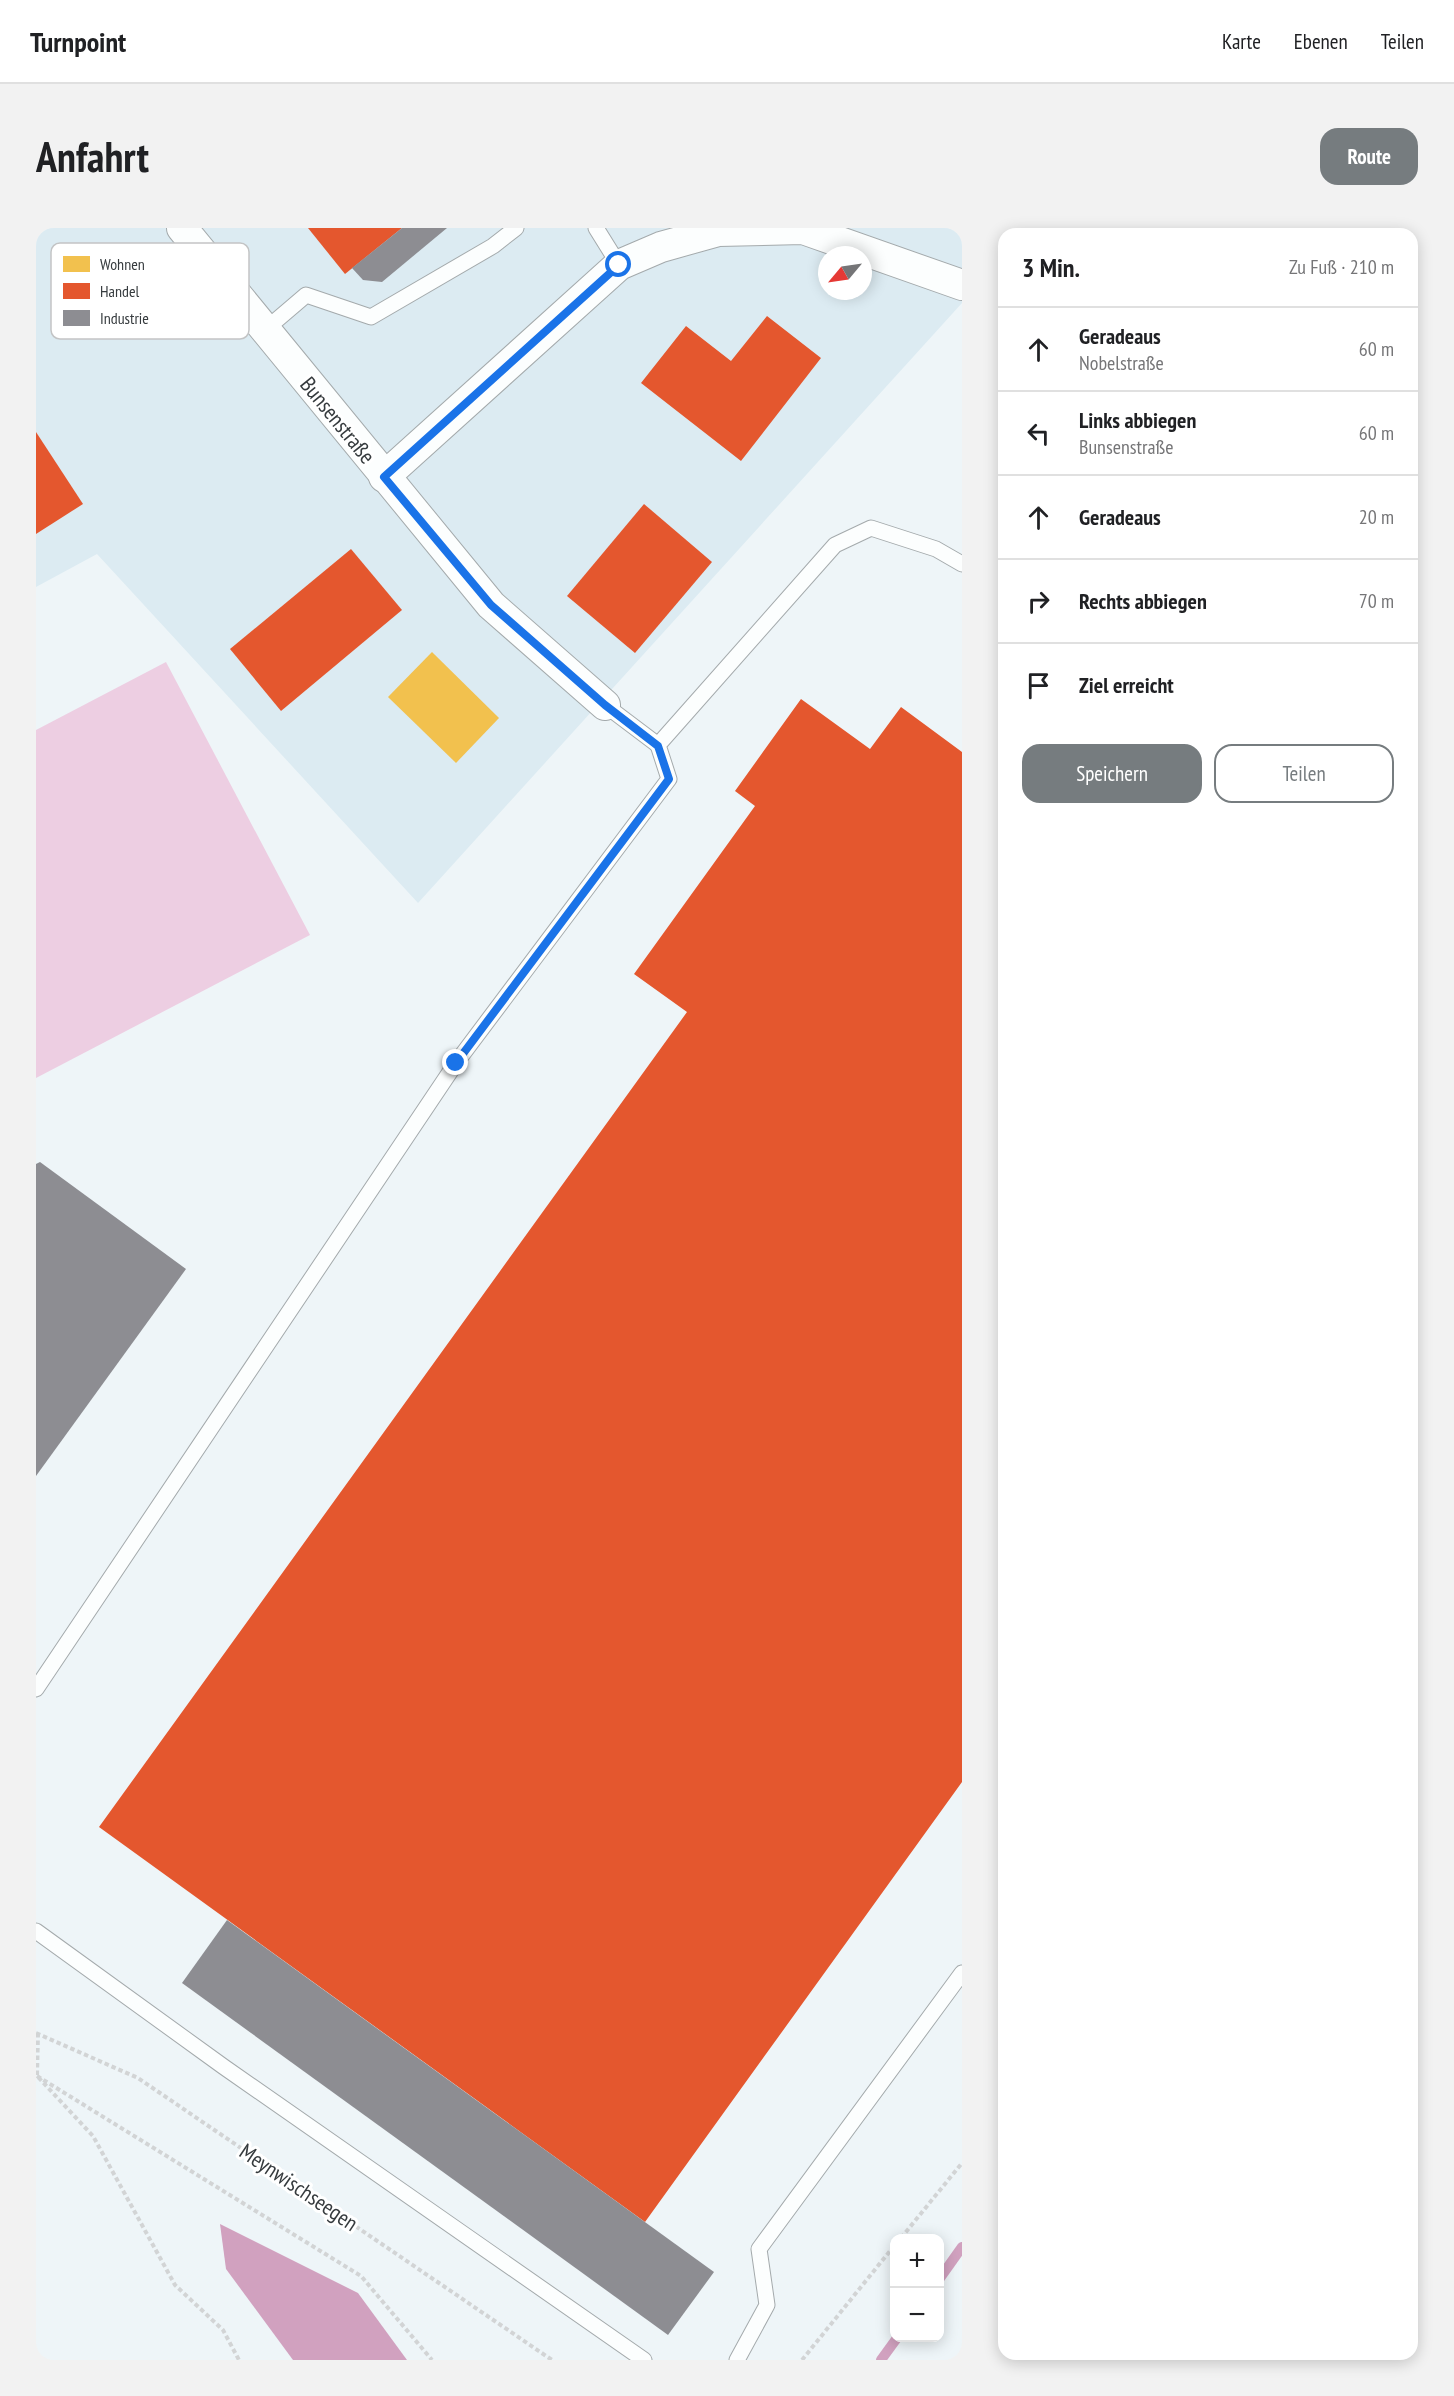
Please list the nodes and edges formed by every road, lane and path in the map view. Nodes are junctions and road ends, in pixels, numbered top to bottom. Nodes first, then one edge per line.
1 (182, 228) edge
2 (516, 228) edge
3 (596, 228) edge
4 (194, 243) edge
5 (619, 265) junction
6 (962, 285) edge
7 (249, 310) edge
8 (265, 330) junction
9 (384, 477) junction
10 (962, 564) edge
11 (605, 705) joint
12 (658, 746) junction
13 (36, 1689) edge
14 (36, 1931) edge
15 (962, 1973) edge
16 (37, 2033) edge
17 (37, 2076) edge
18 (962, 2163) edge
19 (903, 2234) edge
20 (890, 2251) edge
21 (240, 2360) edge
22 (432, 2360) edge
23 (552, 2360) edge
24 (644, 2360) edge
25 (737, 2360) edge
26 (802, 2360) edge

1 - 4 street, Bunsenstraße
2 - 8 lane
3 - 5 lane
5 - 6 street
5 - 9 street
7 - 8 street, Bunsenstraße
8 - 9 street, Bunsenstraße
9 - 11 street, Bunsenstraße
10 - 12 lane
11 - 12 lane
12 - 13 lane
14 - 24 lane
15 - 25 lane
16 - 17 path
16 - 23 path, Meynwischseegen
17 - 21 path
17 - 22 path
18 - 19 path
20 - 26 path

